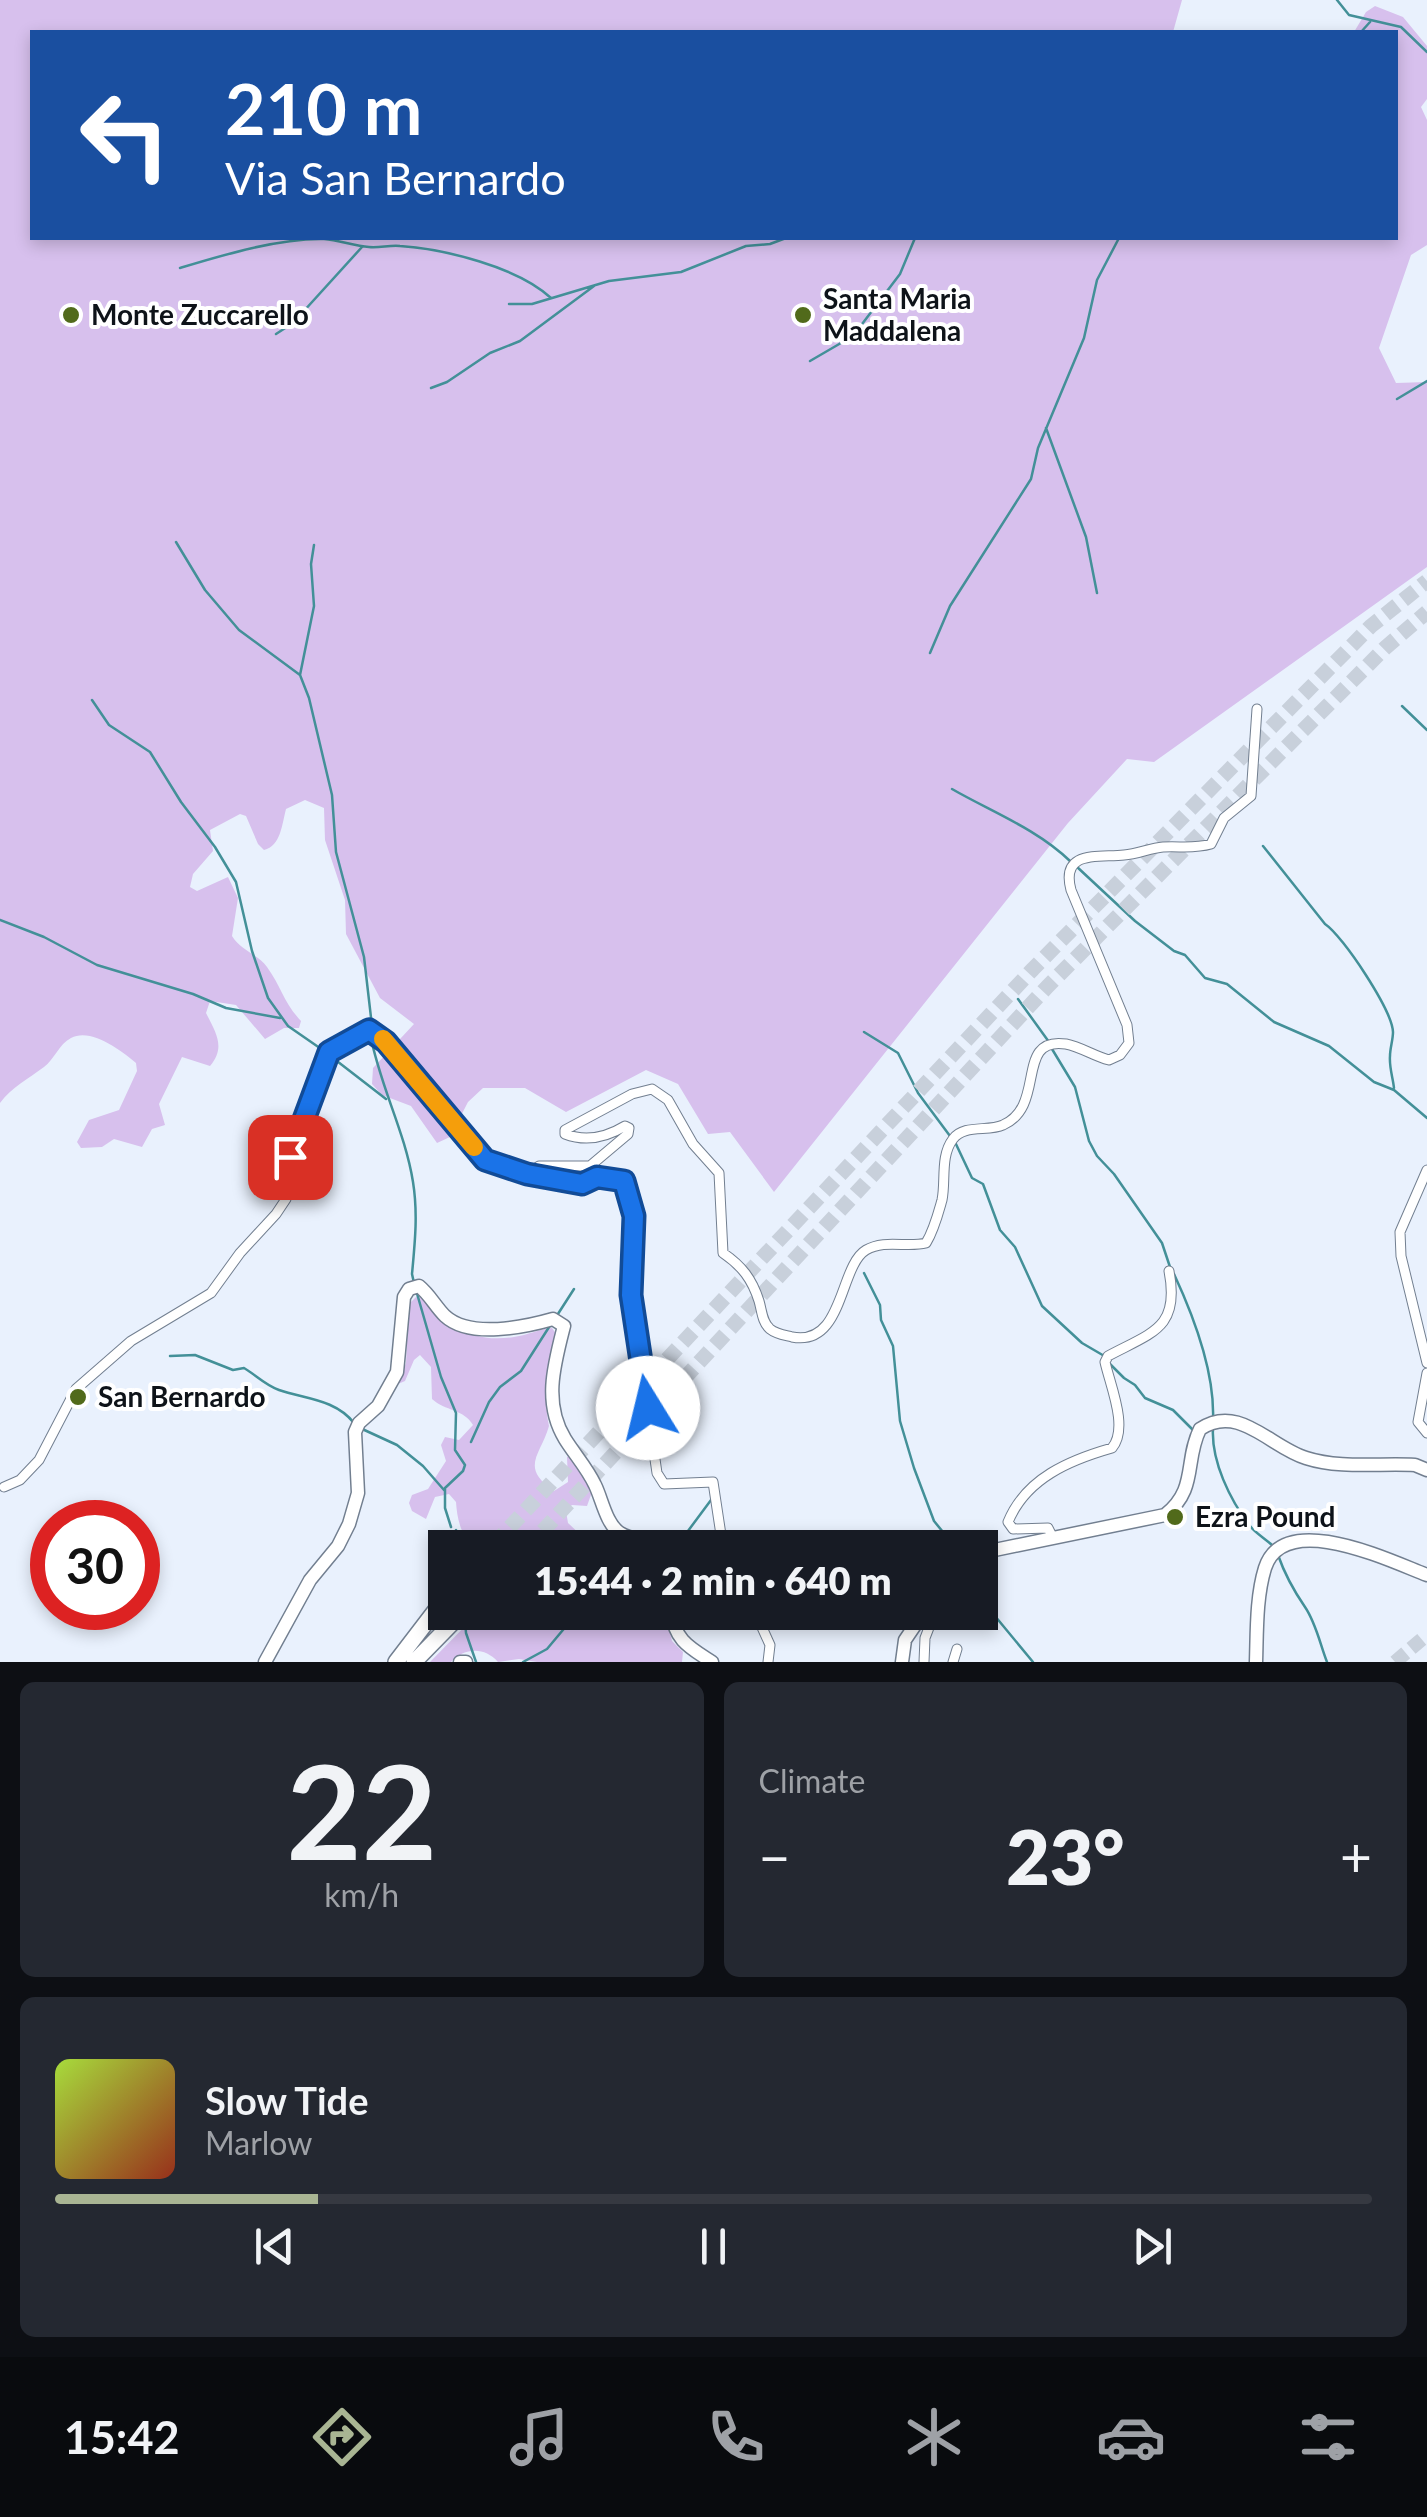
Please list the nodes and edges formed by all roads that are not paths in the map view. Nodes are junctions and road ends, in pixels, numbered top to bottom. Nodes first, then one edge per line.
1 (1257, 709) dead end
2 (1427, 1170) edge
3 (527, 1174) junction
4 (1169, 1271) dead end
5 (1427, 1363) edge
6 (1427, 1373) edge
7 (1427, 1433) edge
8 (1427, 1470) edge
9 (4, 1487) dead end
10 (617, 1530) edge
11 (720, 1530) edge
12 (1052, 1538) junction
13 (998, 1548) edge
14 (1427, 1575) edge
15 (428, 1620) edge
16 (445, 1630) edge
17 (675, 1630) edge
18 (763, 1630) edge
19 (912, 1630) edge
20 (928, 1630) edge
21 (957, 1649) dead end
22 (397, 1661) edge
23 (265, 1662) edge
24 (414, 1662) edge
25 (712, 1662) edge
26 (768, 1662) edge
27 (902, 1662) edge
28 (924, 1662) edge
29 (953, 1662) edge
30 (1256, 1662) edge

1 - 3 street
2 - 5 street
3 - 9 street
3 - 11 street
4 - 12 street
6 - 7 street
8 - 12 street
10 - 23 street
12 - 13 street
14 - 30 street
15 - 22 highway
16 - 24 highway
17 - 25 street
18 - 26 street
19 - 27 street
20 - 28 street
21 - 29 street

